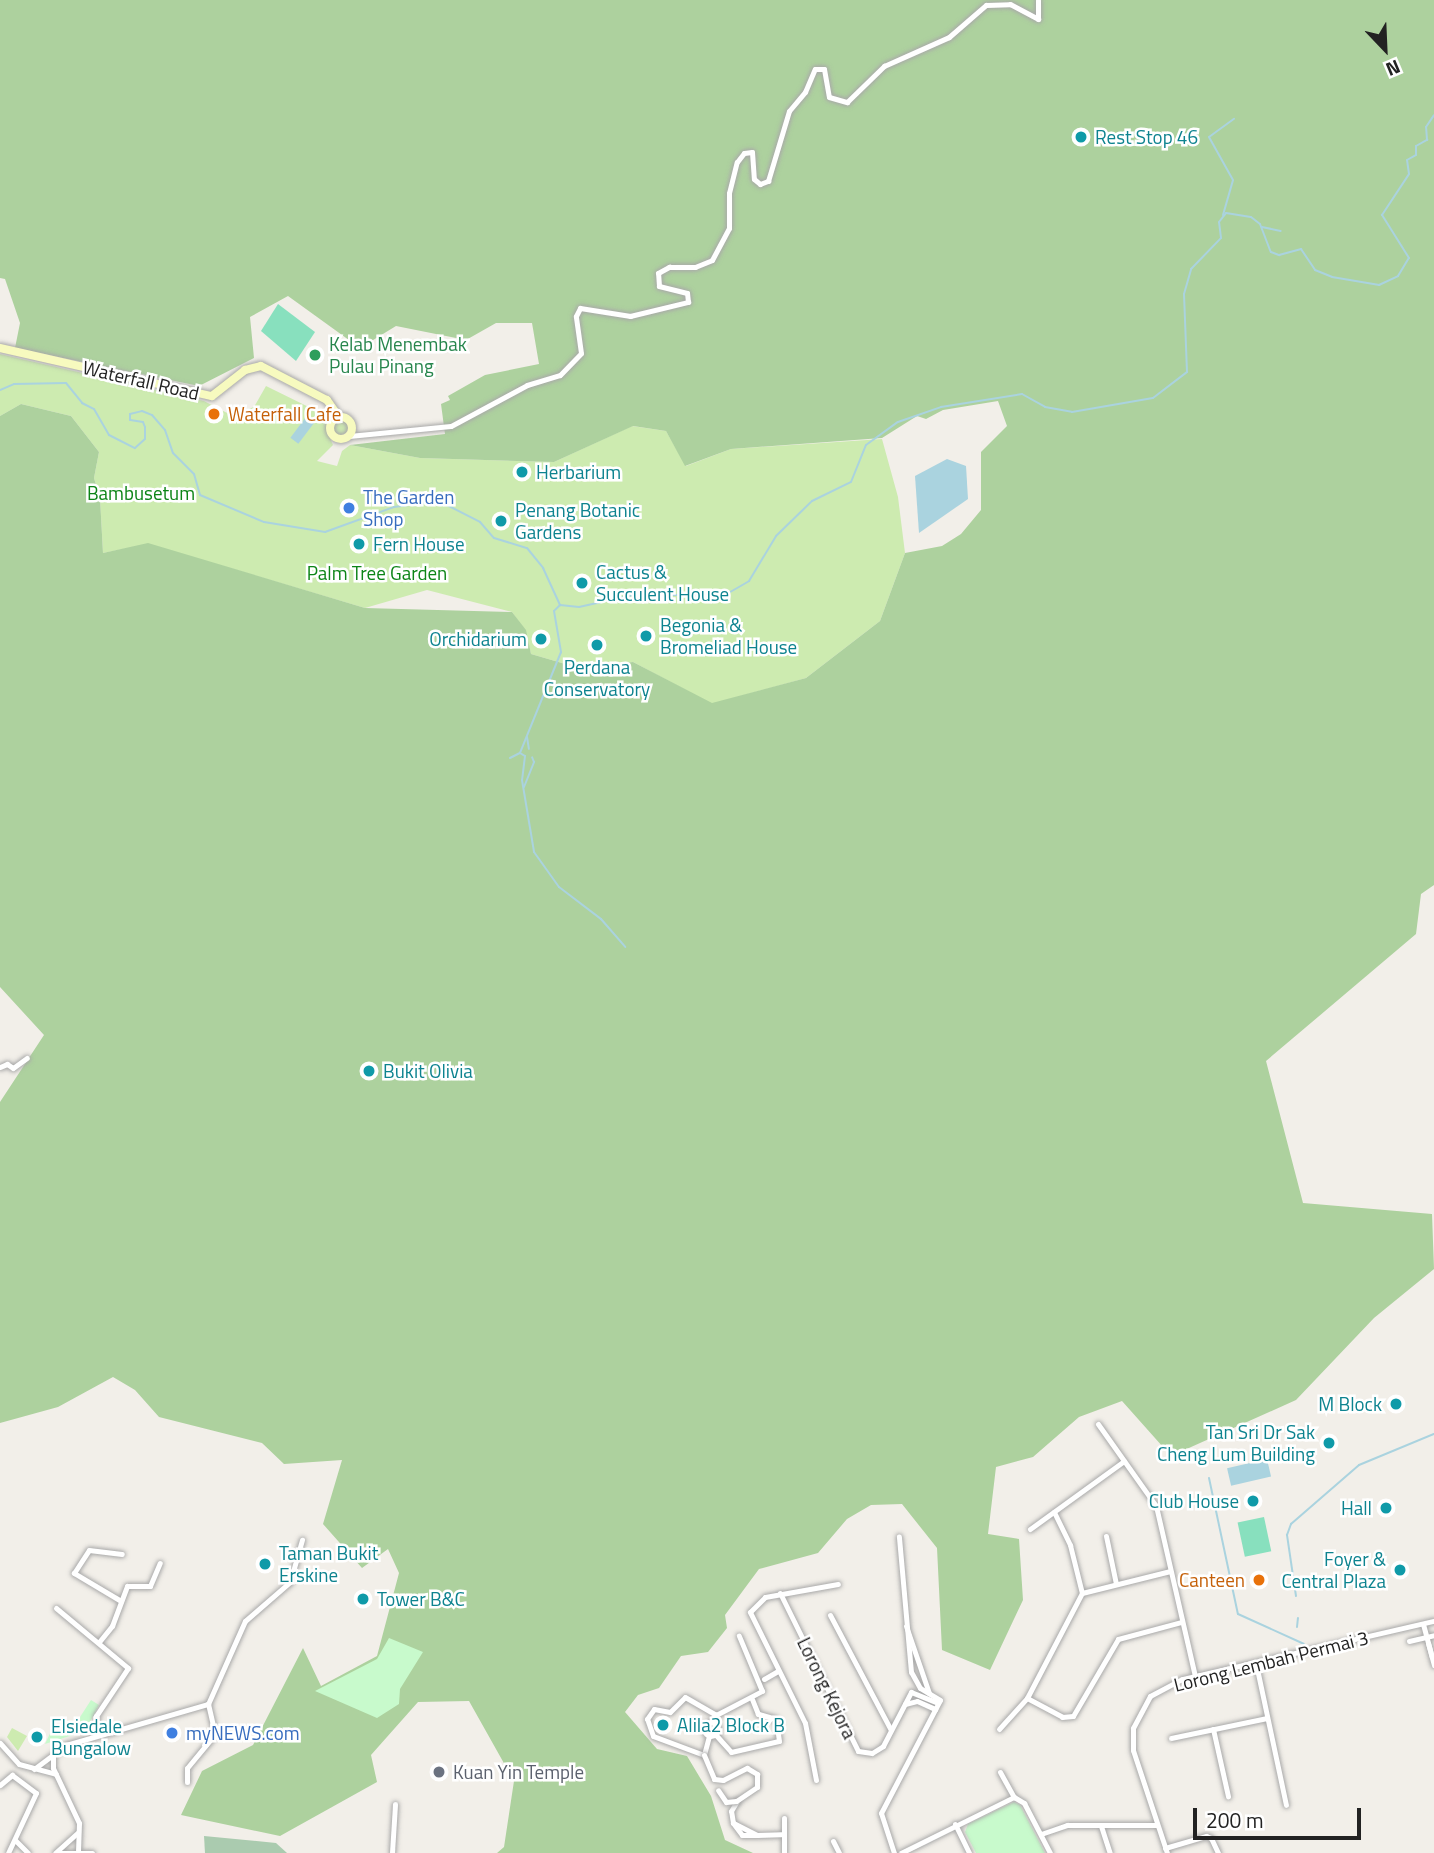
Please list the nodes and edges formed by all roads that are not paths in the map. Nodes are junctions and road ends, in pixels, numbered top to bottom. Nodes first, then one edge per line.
1 (1038, 0) edge
2 (0, 348) edge
3 (339, 417) junction
4 (349, 436) junction
5 (27, 1058) dead end
6 (0, 1068) edge
7 (1098, 1424) dead end
8 (1124, 1461) junction
9 (1054, 1512) junction
10 (1030, 1529) dead end
11 (1106, 1536) dead end
12 (899, 1537) dead end
13 (302, 1540) dead end
14 (122, 1554) dead end
15 (160, 1563) dead end
16 (1170, 1571) junction
17 (838, 1584) dead end
18 (1116, 1584) junction
19 (780, 1593) junction
20 (1082, 1593) junction
21 (121, 1601) junction
22 (56, 1608) dead end
23 (830, 1615) dead end
24 (1434, 1621) edge
25 (1181, 1622) junction
26 (1423, 1624) junction
27 (1434, 1635) edge
28 (738, 1636) dead end
29 (1428, 1640) junction
30 (1409, 1641) dead end
31 (99, 1642) junction
32 (1433, 1662) edge
33 (1256, 1664) junction
34 (778, 1671) junction
35 (1195, 1676) junction
36 (764, 1679) dead end
37 (1027, 1698) junction
38 (752, 1699) junction
39 (208, 1704) junction
40 (905, 1704) junction
41 (937, 1706) junction
42 (716, 1716) junction
43 (1267, 1718) junction
44 (713, 1723) junction
45 (999, 1729) dead end
46 (1213, 1729) junction
47 (891, 1730) junction
48 (97, 1735) junction
49 (712, 1735) junction
50 (1171, 1738) dead end
51 (1, 1746) edge
52 (57, 1750) junction
53 (704, 1755) junction
54 (34, 1769) junction
55 (1000, 1772) dead end
56 (56, 1774) junction
57 (817, 1780) dead end
58 (187, 1782) dead end
59 (0, 1785) edge
60 (1228, 1796) dead end
61 (1014, 1797) junction
62 (395, 1804) dead end
63 (1286, 1805) dead end
64 (784, 1818) dead end
65 (955, 1824) junction
66 (1157, 1825) junction
67 (1101, 1826) junction
68 (80, 1829) junction
69 (781, 1834) junction
70 (1041, 1834) junction
71 (16, 1841) junction
72 (832, 1841) dead end
73 (1166, 1851) edge
74 (78, 1852) edge
75 (8, 1853) edge
76 (28, 1853) edge
77 (58, 1853) edge
78 (92, 1853) edge
79 (392, 1853) edge
80 (784, 1853) edge
81 (839, 1853) edge
82 (894, 1853) edge
83 (901, 1853) edge
84 (969, 1853) edge
85 (1050, 1853) edge
86 (1110, 1853) edge
87 (1217, 1853) edge

1 - 4 street
2 - 3 street, Waterfall Road
3 - 4 street
3 - 4 street
5 - 6 street
7 - 8 street
8 - 9 street
8 - 16 street
9 - 10 street
9 - 20 street
11 - 18 street
12 - 41 street
13 - 39 street
14 - 21 street
15 - 21 street
16 - 18 street
16 - 25 street
17 - 19 street
18 - 20 street
19 - 34 street
19 - 47 street, Lorong Kejora
20 - 37 street
21 - 31 street
22 - 31 street
23 - 47 street
24 - 26 street, Lorong Lembah Permai 3
25 - 35 street
25 - 37 street
26 - 29 street
26 - 33 street, Lorong Lembah Permai 3
27 - 29 street
28 - 38 street
29 - 30 street
29 - 32 street
31 - 48 street
33 - 35 street, Lorong Lembah Permai 3
33 - 43 street
34 - 36 street
34 - 57 street
35 - 66 street, Lorong Lembah Permai 3
37 - 45 street
38 - 42 street
38 - 49 street
39 - 48 street
39 - 58 street
40 - 41 street
40 - 41 street
40 - 47 street, Lorong Kejora
41 - 82 street
42 - 44 street
42 - 53 street
43 - 46 street
43 - 63 street
44 - 49 street
44 - 49 street
46 - 50 street
46 - 60 street
48 - 52 street
49 - 53 street
51 - 54 street
52 - 54 street
52 - 56 street
53 - 69 street, bridge
54 - 56 street
55 - 61 street
56 - 68 street
59 - 71 street
61 - 65 street
61 - 70 street
62 - 79 street
64 - 69 street
65 - 83 street
65 - 84 street
66 - 67 street
66 - 73 street, Lorong Lembah Permai 3
67 - 70 street
67 - 86 street
68 - 74 street
68 - 77 street
69 - 80 street
70 - 85 street
71 - 75 street
71 - 76 street
72 - 81 street
73 - 87 street
74 - 77 street
74 - 78 street

